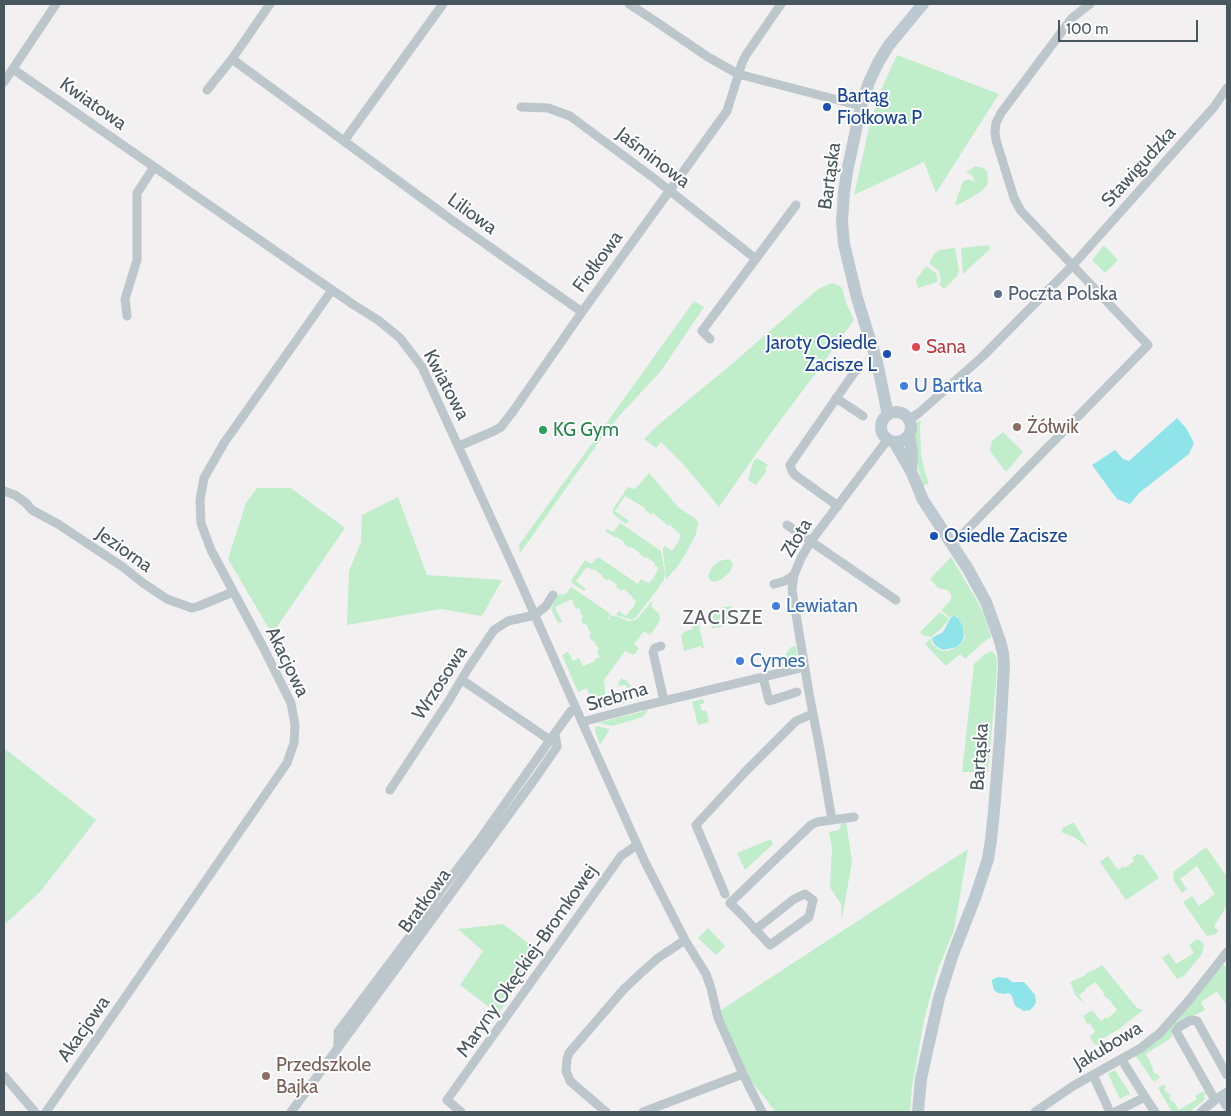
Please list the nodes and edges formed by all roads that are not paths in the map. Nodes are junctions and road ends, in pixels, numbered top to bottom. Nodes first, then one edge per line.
1 (56, 4) edge
2 (270, 4) edge
3 (444, 4) edge
4 (629, 4) edge
5 (781, 4) edge
6 (923, 4) edge
7 (1090, 4) edge
8 (232, 59) junction
9 (13, 69) junction
10 (738, 74) junction
11 (4, 82) edge
12 (1227, 88) edge
13 (207, 90) dead end
14 (861, 106) junction
15 (520, 107) dead end
16 (344, 141) junction
17 (154, 167) junction
18 (670, 192) junction
19 (796, 205) dead end
20 (756, 259) junction
21 (1073, 265) junction
22 (332, 290) junction
23 (582, 312) junction
24 (127, 316) dead end
25 (710, 339) dead end
26 (856, 370) dead end
27 (836, 398) junction
28 (863, 416) dead end
29 (899, 416) junction
30 (909, 435) junction
31 (891, 440) junction
32 (459, 446) junction
33 (911, 471) junction
34 (4, 491) edge
35 (838, 506) junction
36 (787, 525) dead end
37 (811, 541) junction
38 (952, 545) junction
39 (794, 575) junction
40 (774, 584) dead end
41 (233, 592) junction
42 (553, 595) dead end
43 (896, 600) dead end
44 (535, 616) junction
45 (661, 646) dead end
46 (804, 667) junction
47 (763, 677) junction
48 (462, 680) junction
49 (797, 692) dead end
50 (664, 701) junction
51 (576, 708) junction
52 (812, 714) junction
53 (582, 722) junction
54 (552, 736) junction
55 (390, 790) dead end
56 (854, 817) dead end
57 (832, 820) junction
58 (637, 845) junction
59 (726, 894) dead end
60 (755, 930) junction
61 (685, 940) junction
62 (1227, 952) edge
63 (926, 1060) junction
64 (1125, 1065) dead end
65 (743, 1074) junction
66 (1093, 1075) junction
67 (1227, 1075) edge
68 (4, 1076) edge
69 (1221, 1096) edge
70 (1145, 1097) junction
71 (1227, 1107) edge
72 (1126, 1110) edge
73 (649, 1111) edge
74 (35, 1112) edge
75 (46, 1112) edge
76 (291, 1112) edge
77 (462, 1112) edge
78 (606, 1112) edge
79 (762, 1112) edge
80 (918, 1112) edge
81 (925, 1112) edge
82 (1035, 1112) edge
83 (1110, 1112) edge
84 (1115, 1112) edge
85 (1155, 1112) edge
86 (1201, 1112) edge

1 - 9 street
2 - 8 street
3 - 16 street
4 - 10 street
5 - 10 street, Fiołkowa
6 - 14 street, Bartąska
7 - 21 street
8 - 13 street
8 - 16 street, Liliowa
9 - 11 street
9 - 17 street, Kwiatowa
10 - 14 street
10 - 18 street, Fiołkowa
12 - 21 street, Stawigudzka
14 - 29 street, Bartąska
15 - 18 street, Jaśminowa
16 - 23 street, Liliowa
17 - 22 street, Kwiatowa
17 - 24 street
18 - 20 street, Jaśminowa
18 - 23 street, Fiołkowa
19 - 20 street
20 - 25 street
21 - 29 street, Stawigudzka
21 - 38 street
22 - 32 street, Kwiatowa
22 - 41 street, Akacjowa
23 - 32 street, Fiołkowa
26 - 27 street
27 - 28 street
27 - 35 street
29 - 30 street, Bartąska
29 - 31 street, Bartąska
30 - 31 street
30 - 33 street, Bartąska
31 - 33 street, Bartąska
31 - 35 street, Złota
32 - 44 street, Kwiatowa
33 - 38 street, Bartąska
34 - 41 street, Jeziorna
35 - 37 street, Złota
36 - 37 street
37 - 39 street, Złota
37 - 43 street
38 - 63 street, Bartąska
39 - 40 street
39 - 46 street, Złota
41 - 75 street, Akacjowa
42 - 44 street
44 - 48 street, Wrzosowa
44 - 51 street, Kwiatowa
45 - 50 street
46 - 47 street, Srebrna
46 - 52 street, Złota
47 - 49 street
47 - 50 street, Srebrna
48 - 54 street
48 - 55 street, Wrzosowa
50 - 53 street, Srebrna
51 - 53 street, Kwiatowa
51 - 54 street
52 - 57 street, Złota
52 - 59 street
53 - 58 street, Srebrna
54 - 76 street
56 - 57 street
57 - 60 street
58 - 61 street, Srebrna
58 - 77 street, Maryny Okęckiej-Bromkowej
60 - 60 street
61 - 65 street, Srebrna
61 - 78 street
62 - 66 street, Jakubowa
63 - 80 street, Bartąska
63 - 81 street, Bartąska
64 - 70 street
65 - 73 street
65 - 79 street, Srebrna
66 - 82 street, Jakubowa
66 - 83 street
67 - 69 street
68 - 74 street
69 - 71 street
69 - 86 street
70 - 72 street
70 - 85 street
72 - 84 street

